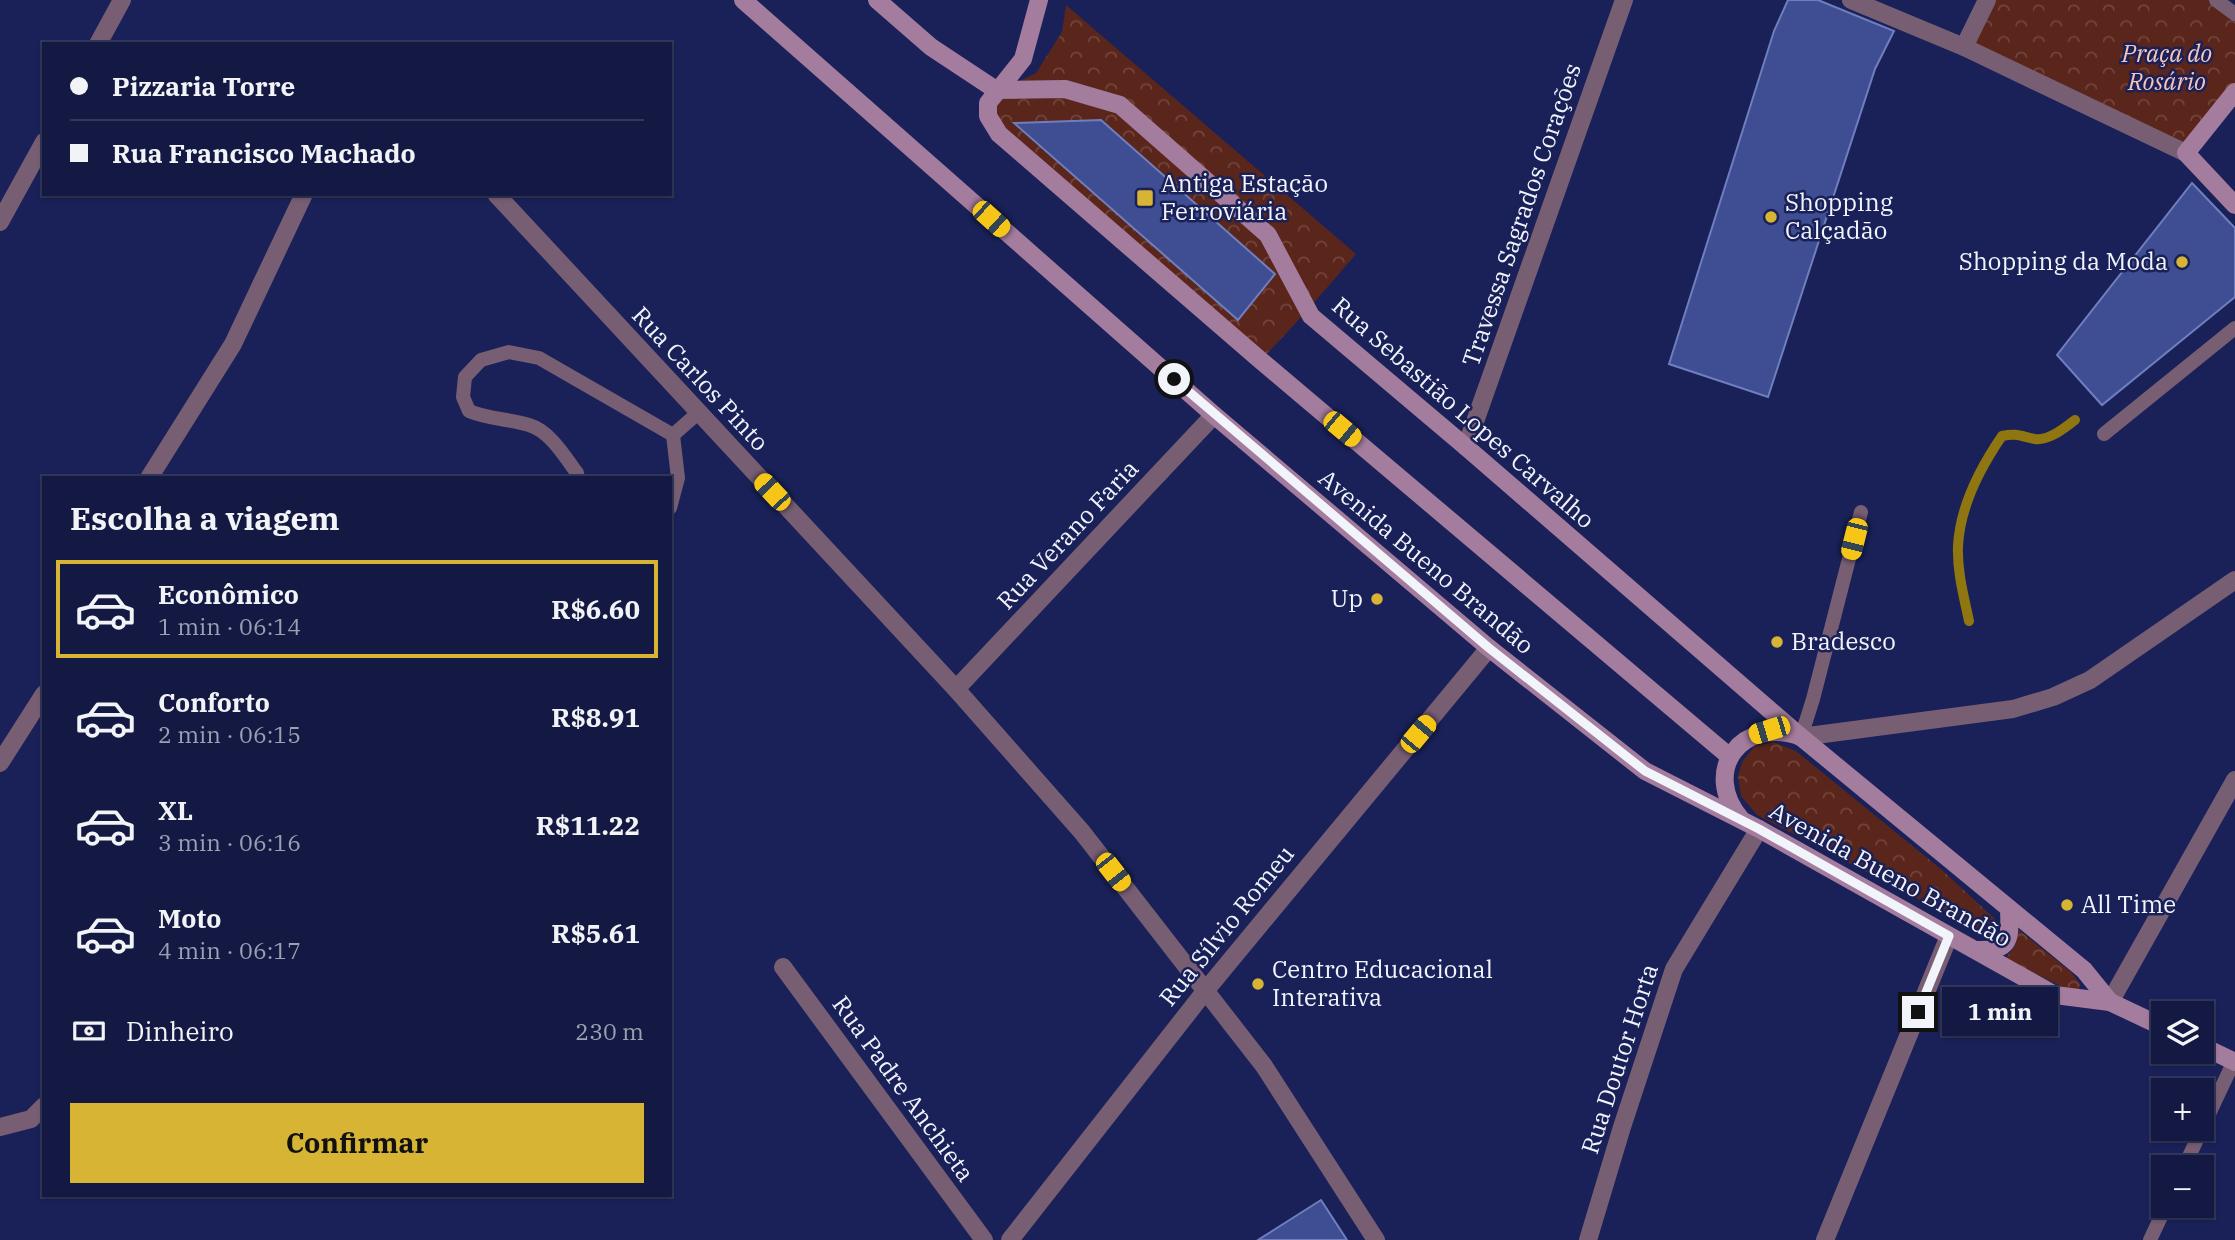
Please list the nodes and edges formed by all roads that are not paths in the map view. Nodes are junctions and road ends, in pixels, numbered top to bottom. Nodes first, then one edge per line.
1 (122, 0) edge
2 (743, 0) edge
3 (877, 0) edge
4 (1039, 0) edge
5 (1623, 0) edge
6 (1851, 0) edge
7 (1987, 0) edge
8 (2216, 0) edge
9 (2235, 14) edge
10 (99, 42) edge
11 (1964, 47) junction
12 (996, 90) junction
13 (2235, 92) edge
14 (42, 146) edge
15 (2186, 153) junction
16 (303, 196) edge
17 (498, 196) edge
18 (2235, 205) edge
19 (0, 222) edge
20 (2235, 328) edge
21 (698, 413) junction
22 (1214, 415) junction
23 (2104, 434) dead end
24 (673, 435) junction
25 (1466, 447) junction
26 (150, 476) edge
27 (578, 476) edge
28 (672, 500) edge
29 (1861, 512) dead end
30 (2235, 580) edge
31 (1489, 648) junction
32 (956, 689) junction
33 (42, 697) edge
34 (1801, 737) junction
35 (1730, 757) junction
36 (0, 763) edge
37 (2235, 780) edge
38 (1751, 825) junction
39 (2009, 909) junction
40 (1949, 936) junction
41 (1973, 950) junction
42 (783, 967) dead end
43 (1206, 990) junction
44 (2110, 1002) junction
45 (2151, 1021) edge
46 (2214, 1052) edge
47 (2234, 1061) edge
48 (37, 1113) edge
49 (0, 1127) edge
50 (2190, 1155) edge
51 (2160, 1218) edge
52 (984, 1240) edge
53 (1010, 1240) edge
54 (1376, 1240) edge
55 (1588, 1240) edge
56 (1825, 1240) edge
57 (2150, 1240) edge

1 - 10 street
2 - 22 street, Avenida Bueno Brandão
3 - 12 street
4 - 12 street
5 - 25 street, Travessa Sagrados Corações
6 - 11 street
7 - 11 street
8 - 9 lane
11 - 15 street
12 - 25 street, Rua Sebastião Lopes Carvalho
12 - 35 street
13 - 15 street
14 - 19 street
15 - 18 street
16 - 26 street
17 - 21 street, Rua Carlos Pinto
20 - 23 lane
21 - 24 lane
21 - 32 street, Rua Carlos Pinto
22 - 31 street, Avenida Bueno Brandão
22 - 32 street, Rua Verano Faria
24 - 27 lane
24 - 28 lane
25 - 34 street, Rua Sebastião Lopes Carvalho
29 - 34 lane
30 - 34 street
31 - 38 street, Avenida Bueno Brandão
31 - 43 street, Rua Sílvio Romeu
32 - 43 street, Rua Carlos Pinto
33 - 36 street
34 - 35 street
34 - 39 street, Rua Sebastião Lopes Carvalho
35 - 38 street
37 - 44 street
38 - 40 street, Avenida Bueno Brandão
38 - 55 street, Rua Doutor Horta
39 - 41 street
39 - 44 street, Rua Sebastião Lopes Carvalho
40 - 41 street, Avenida Bueno Brandão
40 - 56 street
41 - 44 street, Avenida Bueno Brandão
42 - 52 street, Rua Padre Anchieta
43 - 53 street, Rua Sílvio Romeu
43 - 54 street, Rua Carlos Pinto
44 - 45 street, Avenida Bueno Brandão
46 - 47 street
47 - 50 lane
48 - 49 street
51 - 57 lane

